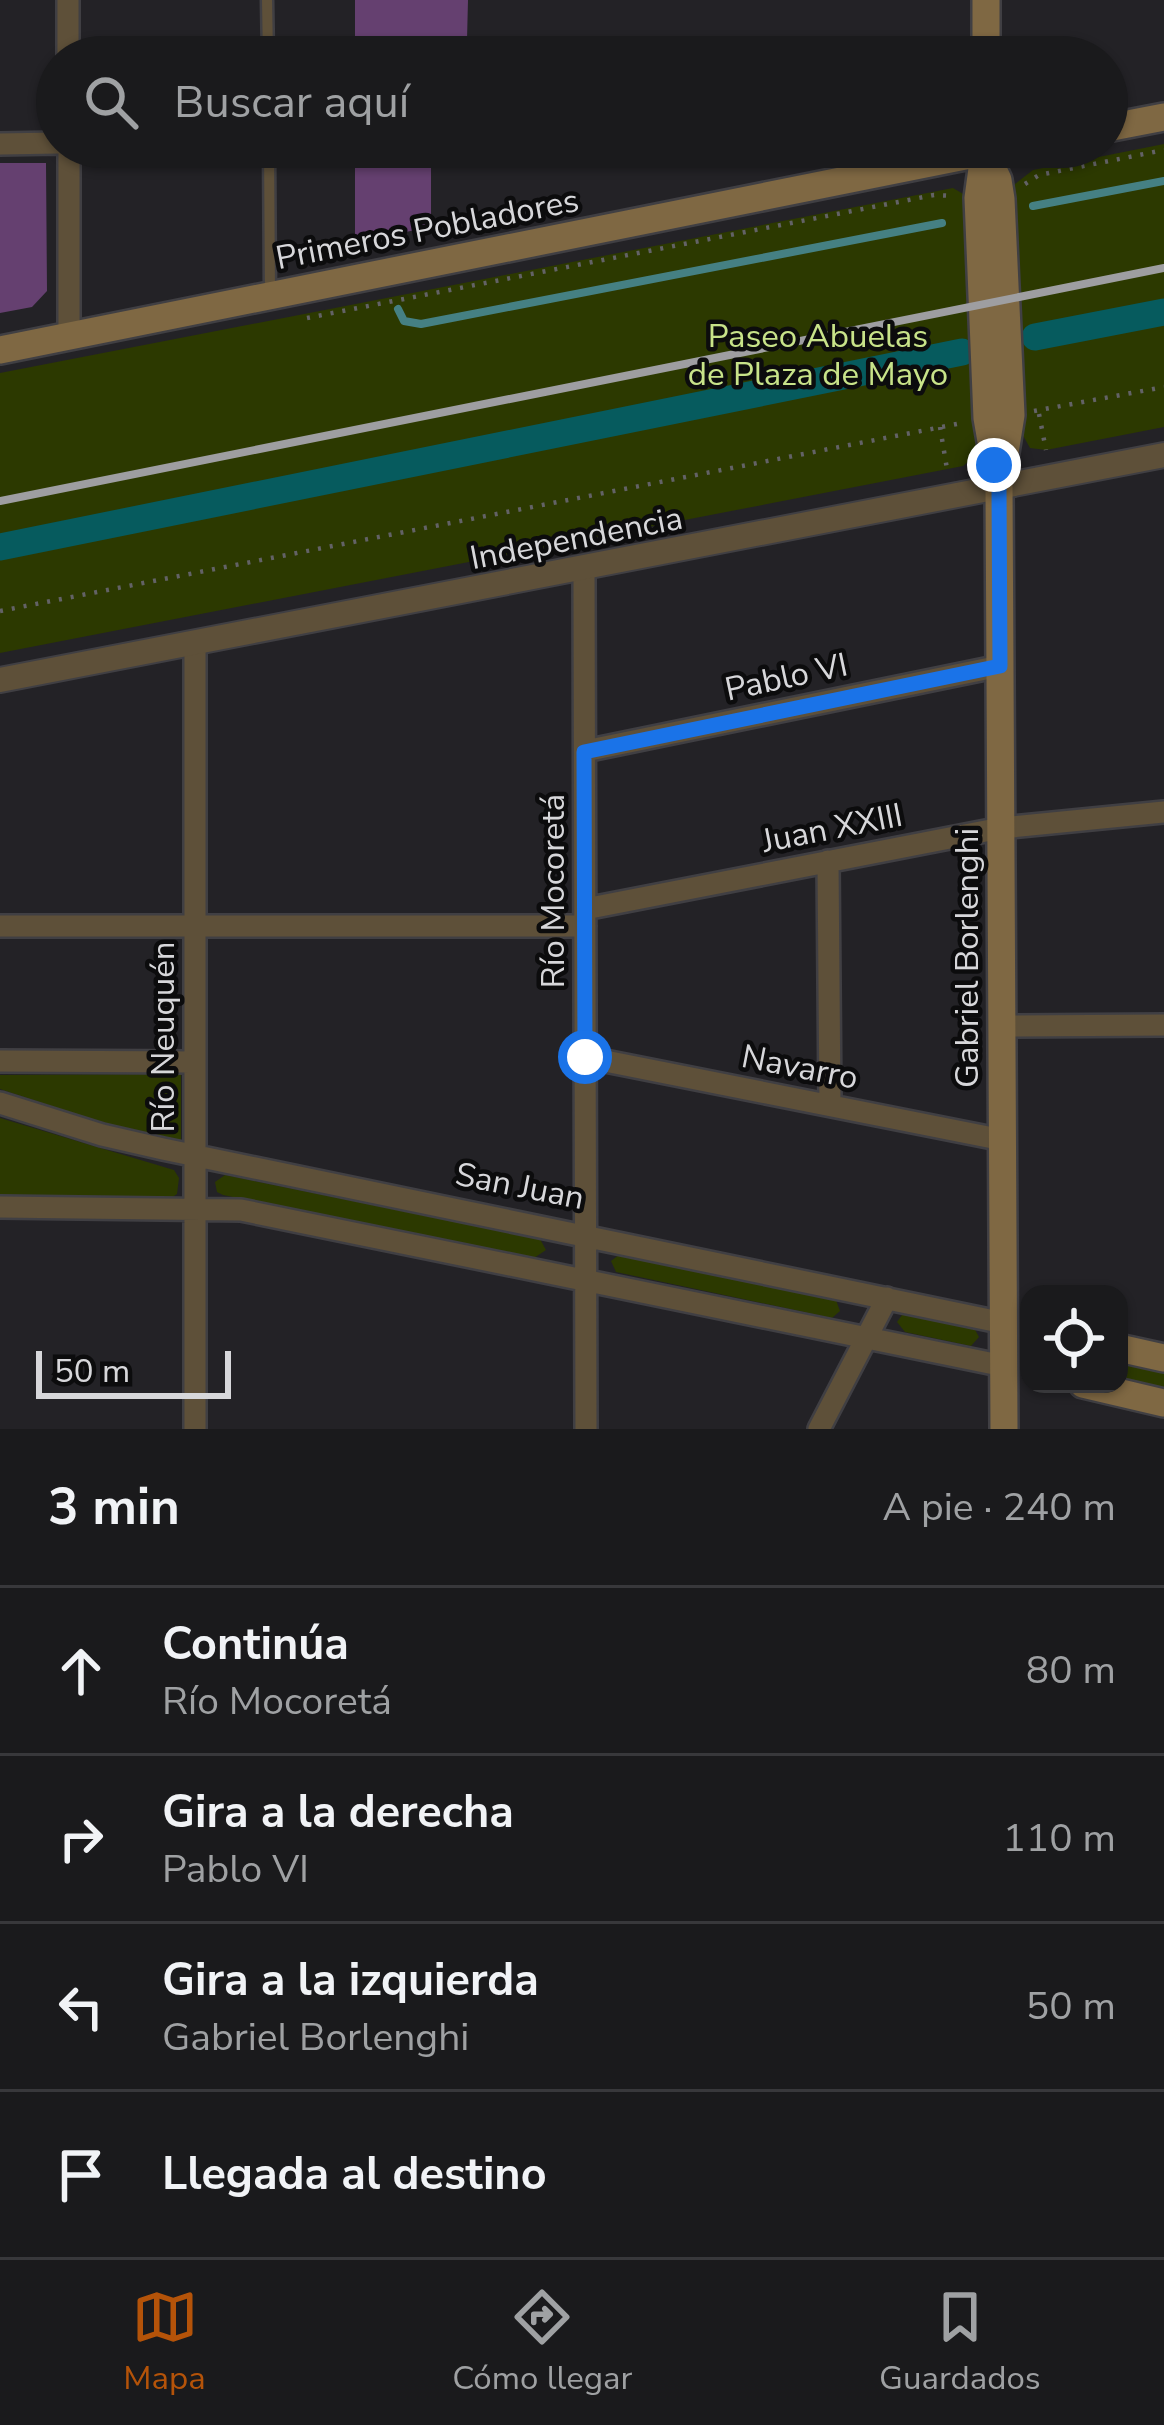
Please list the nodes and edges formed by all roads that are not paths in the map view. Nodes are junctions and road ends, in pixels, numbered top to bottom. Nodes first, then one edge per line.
1 (68, 0) edge
2 (267, 0) edge
3 (986, 0) edge
4 (68, 36) edge
5 (268, 36) edge
6 (986, 36) edge
7 (1164, 117) edge
8 (1128, 124) edge
9 (36, 143) edge
10 (0, 144) edge
11 (69, 168) edge
12 (268, 168) edge
13 (900, 168) edge
14 (988, 168) edge
15 (270, 296) junction
16 (69, 336) junction
17 (0, 350) edge
18 (1164, 455) edge
19 (999, 488) junction
20 (584, 569) junction
21 (195, 645) junction
22 (1000, 666) junction
23 (0, 680) edge
24 (584, 752) junction
25 (1164, 812) edge
26 (1001, 827) junction
27 (828, 861) junction
28 (585, 917) junction
29 (0, 926) edge
30 (195, 926) junction
31 (1164, 1025) edge
32 (1002, 1026) junction
33 (585, 1057) junction
34 (0, 1061) edge
35 (195, 1062) junction
36 (0, 1103) edge
37 (830, 1106) junction
38 (1003, 1140) junction
39 (195, 1156) junction
40 (195, 1207) junction
41 (0, 1208) edge
42 (586, 1234) junction
43 (586, 1281) junction
44 (887, 1298) junction
45 (1016, 1326) edge
46 (867, 1338) junction
47 (1128, 1350) edge
48 (1164, 1358) edge
49 (1016, 1368) edge
50 (1124, 1393) edge
51 (1164, 1402) edge
52 (195, 1429) edge
53 (586, 1429) edge
54 (819, 1429) edge
55 (1004, 1429) edge

1 - 4 street
2 - 5 lane
3 - 6 main road
7 - 8 main road
9 - 10 street
11 - 16 street
12 - 15 lane
13 - 15 main road, Primeros Pobladores
14 - 19 main road, Gabriel Borlenghi
15 - 16 main road, Primeros Pobladores
16 - 17 main road, Primeros Pobladores
18 - 19 street, Independencia
19 - 20 street, Independencia
19 - 22 main road, Gabriel Borlenghi
20 - 21 street, Independencia
20 - 24 street, Río Mocoretá
21 - 23 street, Independencia
21 - 30 street, Río Neuquén
22 - 24 street, Pablo VI
22 - 26 main road, Gabriel Borlenghi
24 - 28 street, Río Mocoretá
25 - 26 street, Juan XXIII
26 - 27 street, Juan XXIII
26 - 32 main road, Gabriel Borlenghi
27 - 28 street, Juan XXIII
27 - 37 street
28 - 30 street, Juan XXIII
28 - 33 street, Río Mocoretá
29 - 30 street, Juan XXIII
30 - 35 street, Río Neuquén
31 - 32 street
32 - 38 main road, Gabriel Borlenghi
33 - 37 street, Navarro
33 - 42 street, Río Mocoretá
34 - 35 street
35 - 39 street, Río Neuquén
36 - 39 street, San Juan
37 - 38 street, Navarro
38 - 45 main road, Gabriel Borlenghi
39 - 40 street, Río Neuquén
39 - 42 street, San Juan
40 - 41 street
40 - 43 street
40 - 52 street, Río Neuquén
42 - 43 street, Río Mocoretá
42 - 44 street, San Juan
43 - 46 street
43 - 53 street, Río Mocoretá
44 - 45 street, San Juan
44 - 46 street
45 - 49 main road, Gabriel Borlenghi
46 - 49 street
46 - 54 street
47 - 48 main road
49 - 55 main road, Gabriel Borlenghi
50 - 51 main road

